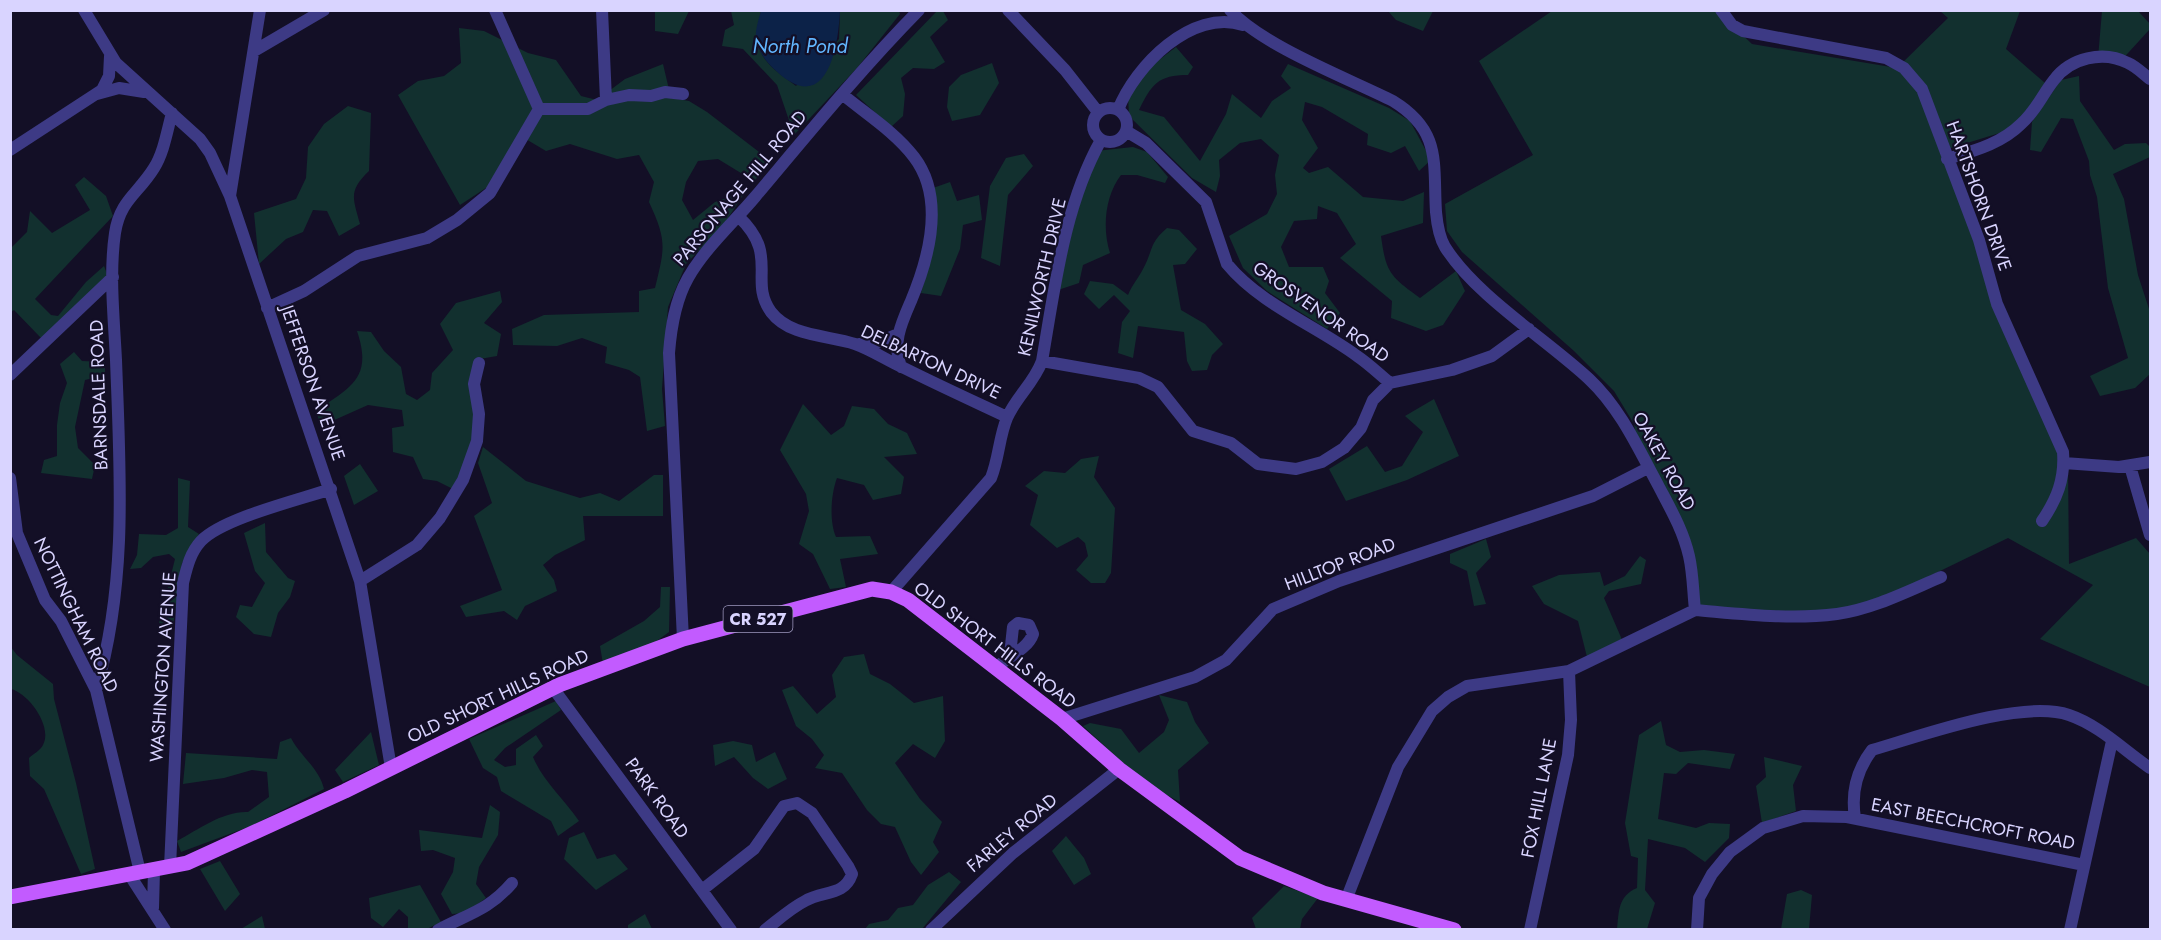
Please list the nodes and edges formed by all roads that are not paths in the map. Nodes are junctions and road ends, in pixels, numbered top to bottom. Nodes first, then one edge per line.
1 (84, 10) edge
2 (260, 10) edge
3 (324, 10) edge
4 (495, 10) edge
5 (602, 10) edge
6 (919, 10) edge
7 (1008, 10) edge
8 (1209, 10) edge
9 (1230, 10) edge
10 (1721, 10) edge
11 (1203, 24) junction
12 (1246, 26) junction
13 (107, 46) junction
14 (254, 51) junction
15 (2151, 79) edge
16 (683, 94) dead end
17 (842, 94) junction
18 (96, 95) junction
19 (150, 95) junction
20 (606, 100) junction
21 (539, 109) junction
22 (1118, 110) junction
23 (1098, 112) junction
24 (172, 113) junction
25 (1126, 131) junction
26 (1101, 140) junction
27 (10, 150) edge
28 (1947, 159) junction
29 (230, 196) junction
30 (739, 217) junction
31 (113, 277) junction
32 (267, 308) junction
33 (1529, 328) junction
34 (898, 334) junction
35 (854, 344) junction
36 (1042, 361) junction
37 (479, 363) dead end
38 (901, 367) junction
39 (10, 375) edge
40 (1390, 383) junction
41 (1007, 417) junction
42 (2151, 462) edge
43 (2064, 463) junction
44 (2130, 466) junction
45 (1648, 468) junction
46 (10, 478) edge
47 (331, 489) junction
48 (2042, 521) dead end
49 (14, 533) edge
50 (2151, 535) edge
51 (1941, 577) dead end
52 (360, 581) junction
53 (891, 592) junction
54 (1695, 610) junction
55 (683, 639) junction
56 (1010, 655) dead end
57 (996, 668) junction
58 (1569, 671) junction
59 (553, 688) junction
60 (96, 690) junction
61 (1062, 719) junction
62 (2112, 741) junction
63 (391, 768) junction
64 (2151, 768) edge
65 (1119, 769) junction
66 (1855, 818) junction
67 (2084, 865) junction
68 (148, 871) junction
69 (512, 883) dead end
70 (702, 890) junction
71 (10, 897) edge
72 (1346, 900) junction
73 (153, 912) junction
74 (1437, 927) edge
75 (165, 930) edge
76 (438, 930) edge
77 (731, 930) edge
78 (765, 930) edge
79 (931, 930) edge
80 (1454, 930) edge
81 (1530, 930) edge
82 (1697, 930) edge
83 (2070, 930) edge

1 - 13 street
2 - 14 street, JEFFERSON AVENUE
3 - 14 street
4 - 21 street
5 - 20 street
6 - 17 street, PARSONAGE HILL ROAD
7 - 23 street
8 - 11 street
9 - 12 street
10 - 28 street, HARTSHORN DRIVE
11 - 12 street
11 - 22 street
12 - 33 street, OAKEY ROAD
13 - 18 street
13 - 19 street
14 - 29 street, JEFFERSON AVENUE
15 - 28 street
16 - 20 street
17 - 30 street, PARSONAGE HILL ROAD
17 - 34 street
18 - 19 street
18 - 27 street
19 - 24 street
20 - 21 street
21 - 32 street
22 - 23 street
22 - 25 street
23 - 26 street
24 - 29 street
24 - 31 street, BARNSDALE ROAD
25 - 26 street
25 - 40 street, GROSVENOR ROAD
26 - 36 street, KENILWORTH DRIVE
28 - 43 street, HARTSHORN DRIVE
29 - 32 street, JEFFERSON AVENUE
30 - 35 street, DELBARTON DRIVE
30 - 55 street, PARSONAGE HILL ROAD
31 - 39 street
31 - 60 street, BARNSDALE ROAD
32 - 47 street, JEFFERSON AVENUE
33 - 40 street
33 - 45 street, OAKEY ROAD
34 - 35 street
34 - 38 street
35 - 38 street, DELBARTON DRIVE
36 - 40 street
36 - 41 street, KENILWORTH DRIVE
37 - 52 street
38 - 41 street, DELBARTON DRIVE
41 - 53 street, KENILWORTH DRIVE
42 - 44 street
43 - 44 street
43 - 48 street, HARTSHORN DRIVE
44 - 50 street
45 - 54 street, OAKEY ROAD
45 - 61 street, HILLTOP ROAD
46 - 49 street, NOTTINGHAM ROAD
47 - 52 street, JEFFERSON AVENUE
47 - 68 street, WASHINGTON AVENUE
49 - 60 street, NOTTINGHAM ROAD
51 - 54 street
52 - 63 street, JEFFERSON AVENUE
53 - 55 main road, OLD SHORT HILLS ROAD / CR 527
53 - 57 main road, OLD SHORT HILLS ROAD / CR 527
54 - 58 street
55 - 59 main road, OLD SHORT HILLS ROAD / CR 527
56 - 57 street
57 - 61 main road, OLD SHORT HILLS ROAD / CR 527
58 - 72 street
58 - 81 street, FOX HILL LANE
59 - 63 main road, OLD SHORT HILLS ROAD / CR 527
59 - 70 street, PARK ROAD
60 - 68 street, NOTTINGHAM ROAD
61 - 65 main road, OLD SHORT HILLS ROAD / CR 527
62 - 64 street
62 - 66 street
62 - 67 street
63 - 68 main road, OLD SHORT HILLS ROAD / CR 527
65 - 72 main road, OLD SHORT HILLS ROAD / CR 527
65 - 79 street, FARLEY ROAD
66 - 67 street, EAST BEECHCROFT ROAD
66 - 82 street, EAST BEECHCROFT ROAD
67 - 83 street
68 - 71 main road, OLD SHORT HILLS ROAD / CR 527
68 - 73 street
68 - 73 street
69 - 76 street
70 - 77 street, PARK ROAD
70 - 78 street
72 - 74 main road, OLD SHORT HILLS ROAD / CR 527
73 - 75 street
74 - 80 main road, OLD SHORT HILLS ROAD / CR 527

